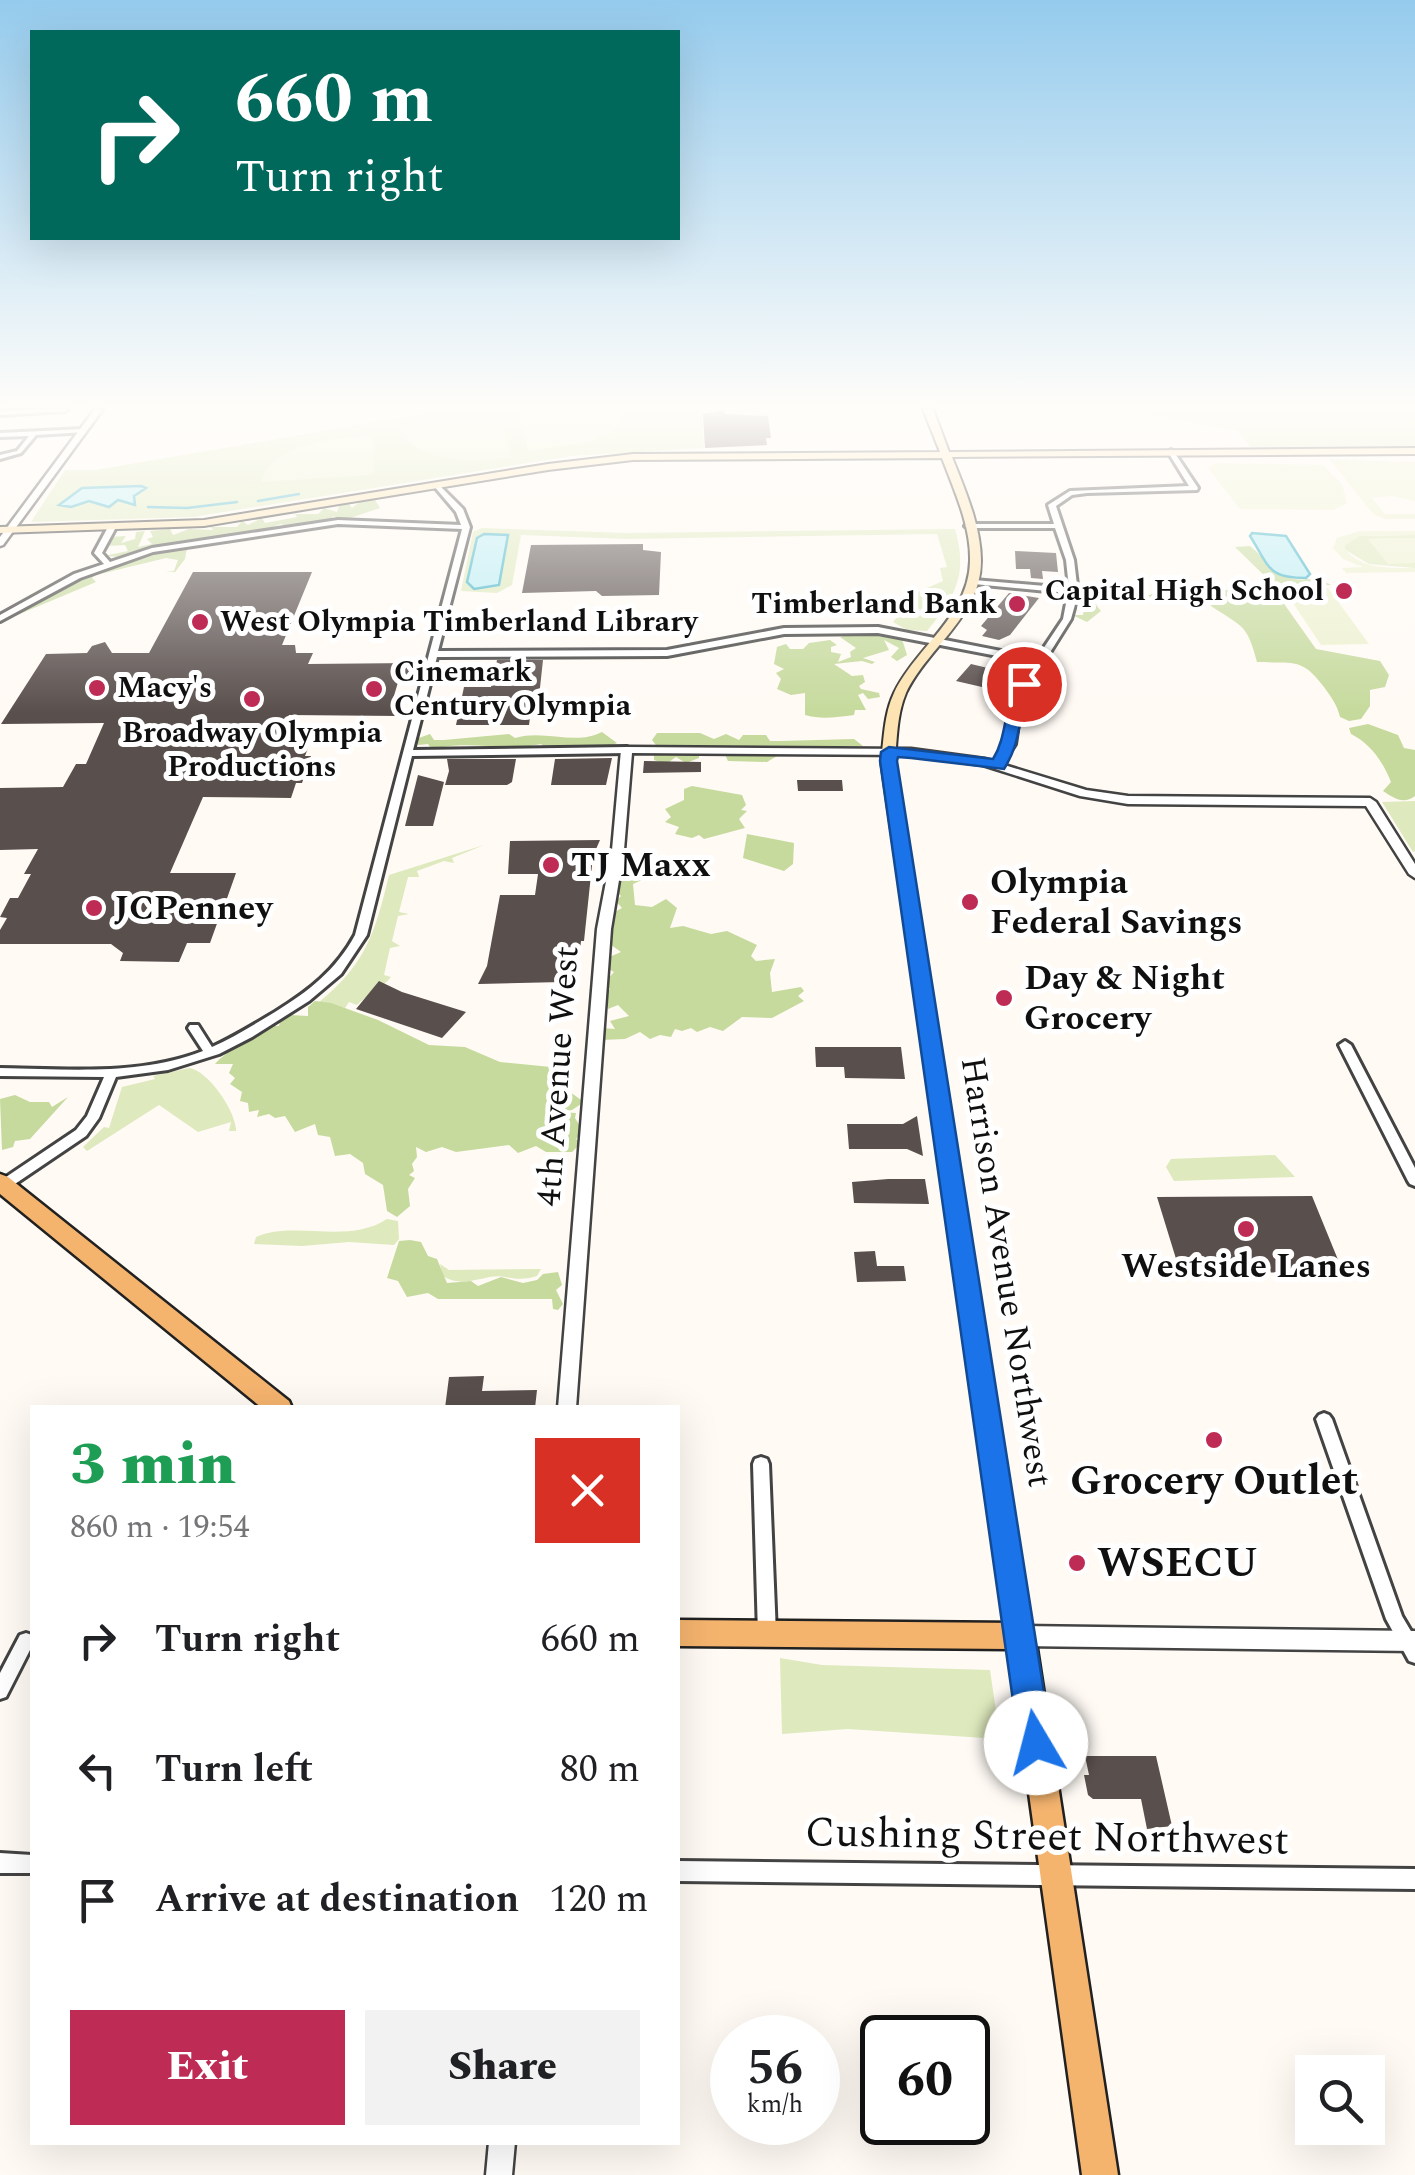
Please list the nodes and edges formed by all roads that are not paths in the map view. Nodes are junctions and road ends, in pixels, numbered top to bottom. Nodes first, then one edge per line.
1 (291, 510) edge
2 (964, 510) edge
3 (1054, 510) edge
4 (460, 511) joint
5 (1059, 523) junction
6 (969, 524) junction
7 (435, 525) junction
8 (111, 529) junction
9 (5, 530) edge
10 (465, 532) junction
11 (0, 543) edge
12 (107, 562) junction
13 (974, 582) junction
14 (1073, 592) junction
15 (0, 608) edge
16 (11, 612) junction
17 (0, 618) edge
18 (937, 641) junction
19 (434, 654) junction
20 (1038, 661) junction
21 (627, 750) junction
22 (889, 752) junction
23 (408, 753) junction
24 (998, 765) junction
25 (1409, 856) edge
26 (1415, 874) edge
27 (194, 1028) dead end
28 (1346, 1045) dead end
29 (210, 1053) junction
30 (0, 1072) edge
31 (112, 1072) junction
32 (1415, 1181) edge
33 (2, 1184) edge
34 (276, 1405) edge
35 (567, 1405) edge
36 (1324, 1420) dead end
37 (761, 1464) dead end
38 (680, 1633) edge
39 (767, 1634) junction
40 (1020, 1636) junction
41 (26, 1641) dead end
42 (1412, 1646) edge
43 (0, 1691) edge
44 (0, 1863) edge
45 (30, 1864) edge
46 (680, 1871) edge
47 (1055, 1874) junction
48 (1415, 1879) edge
49 (502, 2145) edge
50 (499, 2175) edge
51 (1100, 2175) edge

1 - 8 main road
2 - 6 main road
3 - 5 street
4 - 7 street
4 - 10 street
5 - 6 street
5 - 14 street
6 - 13 main road
7 - 10 street
7 - 12 street
8 - 9 main road
8 - 12 street
9 - 11 street
10 - 19 street
12 - 16 street
13 - 14 street
13 - 18 main road, Harrison Avenue Northwest
14 - 20 street
15 - 16 street
16 - 17 street
18 - 19 street
18 - 20 street
18 - 22 main road, Harrison Avenue Northwest
19 - 23 street
20 - 24 street
21 - 22 street
21 - 23 street
21 - 35 street, 4th Avenue West
22 - 24 street
22 - 40 main road, Harrison Avenue Northwest
23 - 29 street
24 - 25 street
25 - 26 street
27 - 29 street
28 - 32 street
29 - 31 street
30 - 31 street
31 - 33 street
33 - 34 main road
36 - 42 street
37 - 39 street
38 - 39 main road
39 - 40 main road
40 - 42 street
40 - 47 main road, Harrison Avenue Northwest
41 - 43 street
44 - 45 street
46 - 47 street, Cushing Street Northwest
47 - 48 street, Cushing Street Northwest
47 - 51 main road, Harrison Avenue Northwest
49 - 50 street

